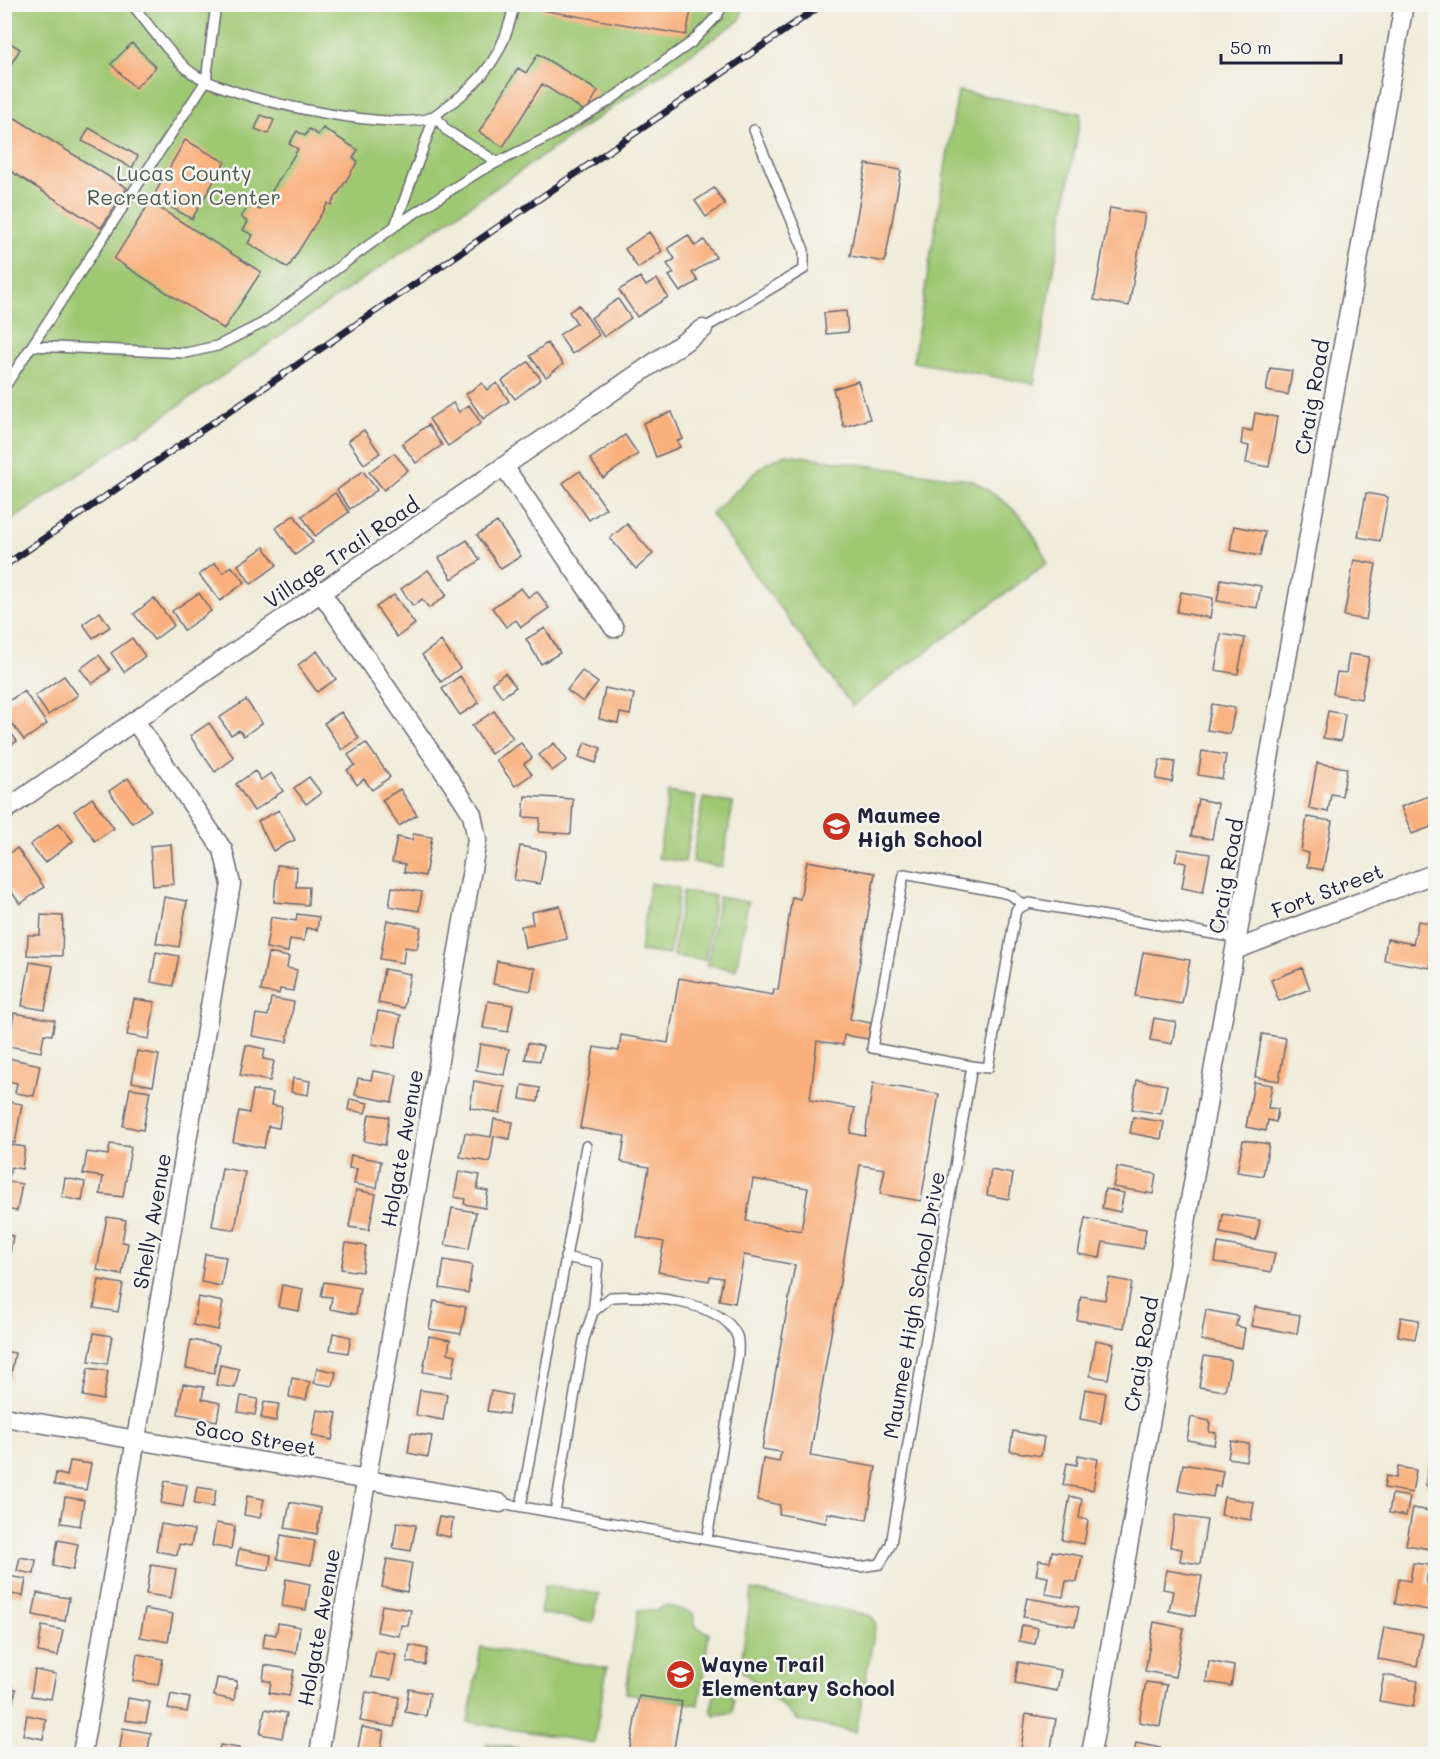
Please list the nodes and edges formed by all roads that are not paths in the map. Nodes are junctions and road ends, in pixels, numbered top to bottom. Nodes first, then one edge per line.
1 (132, 4) edge
2 (216, 4) edge
3 (514, 4) edge
4 (723, 4) edge
5 (1404, 4) edge
6 (206, 81) junction
7 (435, 115) junction
8 (754, 130) dead end
9 (497, 162) junction
10 (395, 226) junction
11 (703, 329) joint
12 (32, 346) junction
13 (4, 387) edge
14 (505, 468) junction
15 (321, 592) junction
16 (614, 628) dead end
17 (135, 721) junction
18 (4, 811) edge
19 (1436, 873) edge
20 (1022, 904) junction
21 (1236, 944) junction
22 (972, 1066) junction
23 (586, 1146) dead end
24 (565, 1257) junction
25 (593, 1312) junction
26 (4, 1417) edge
27 (136, 1439) junction
28 (367, 1480) junction
29 (500, 1503) joint
30 (521, 1506) junction
31 (555, 1512) junction
32 (707, 1539) junction
33 (82, 1755) edge
34 (319, 1755) edge
35 (1091, 1755) edge

1 - 6 lane
2 - 6 lane
3 - 7 lane
4 - 9 lane
5 - 21 street, Craig Road
6 - 7 lane
6 - 12 lane
7 - 9 lane
7 - 10 lane
8 - 11 lane
9 - 10 lane
10 - 12 lane
11 - 14 street, Village Trail Road
12 - 13 lane
14 - 15 street, Village Trail Road
14 - 16 street
15 - 17 street, Village Trail Road
15 - 28 street, Holgate Avenue
17 - 18 street, Village Trail Road
17 - 27 street, Shelly Avenue
19 - 21 street, Fort Street
20 - 21 lane
20 - 22 lane
20 - 22 lane
21 - 35 street, Craig Road
22 - 32 lane, Maumee High School Drive
23 - 24 lane
24 - 25 lane
24 - 30 lane
25 - 31 lane
25 - 32 lane
26 - 27 street, Saco Street
27 - 28 street, Saco Street
27 - 33 street, Shelly Avenue
28 - 29 street, Saco Street
28 - 34 street, Holgate Avenue
29 - 30 lane, Maumee High School Drive
30 - 31 lane, Maumee High School Drive
31 - 32 lane, Maumee High School Drive

